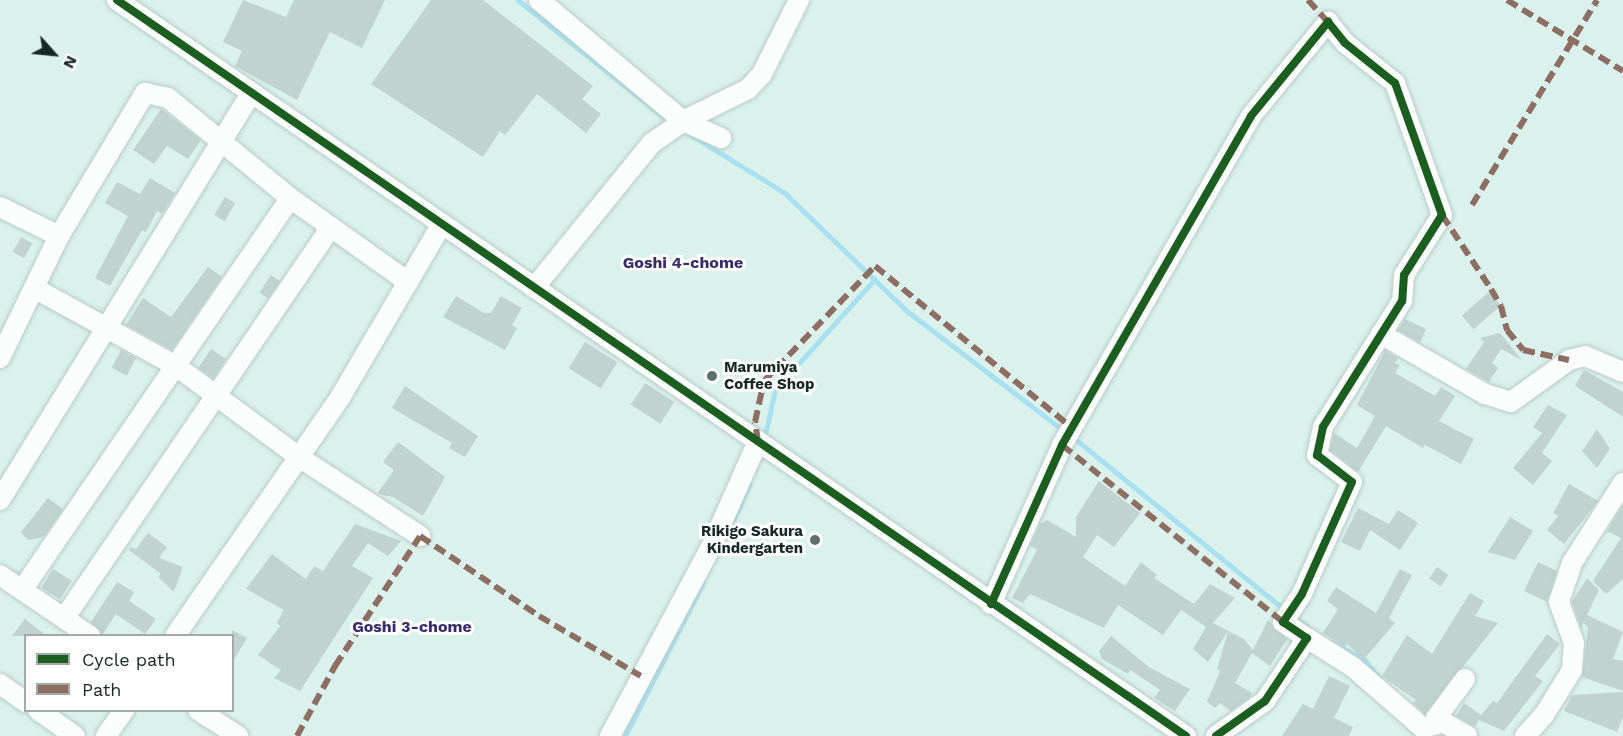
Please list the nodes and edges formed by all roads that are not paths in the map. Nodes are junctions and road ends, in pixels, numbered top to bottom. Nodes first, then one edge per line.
1 (117, 0) edge
2 (539, 0) edge
3 (799, 0) edge
4 (251, 93) junction
5 (683, 121) junction
6 (721, 138) dead end
7 (222, 141) junction
8 (290, 198) junction
9 (0, 207) edge
10 (442, 224) junction
11 (331, 227) junction
12 (59, 236) junction
13 (408, 282) junction
14 (34, 288) junction
15 (534, 288) junction
16 (108, 327) junction
17 (1381, 334) junction
18 (0, 358) edge
19 (176, 366) junction
20 (1623, 372) edge
21 (217, 396) junction
22 (758, 441) junction
23 (298, 457) junction
24 (1623, 483) edge
25 (0, 500) edge
26 (420, 536) dead end
27 (0, 575) edge
28 (22, 590) junction
29 (991, 604) junction
30 (65, 617) junction
31 (87, 634) edge
32 (176, 634) edge
33 (1307, 638) junction
34 (1466, 679) dead end
35 (0, 684) edge
36 (24, 701) edge
37 (39, 712) edge
38 (123, 712) edge
39 (200, 712) edge
40 (1444, 723) junction
41 (75, 736) edge
42 (106, 736) edge
43 (238, 736) edge
44 (610, 736) edge
45 (1185, 736) edge
46 (1216, 736) edge
47 (1467, 736) edge
48 (1525, 736) edge

1 - 4 street
2 - 5 street
3 - 5 street
4 - 7 street
4 - 10 street
5 - 6 street
5 - 15 street
7 - 8 street
7 - 12 street
7 - 16 street
8 - 11 street
8 - 19 street
9 - 12 street
10 - 13 street
10 - 15 street
11 - 13 street
11 - 21 street
12 - 14 street
13 - 23 street
14 - 16 street
14 - 18 street
15 - 22 street
16 - 19 street
16 - 25 street
17 - 20 street
17 - 29 street
17 - 33 street
19 - 21 street
19 - 28 street
21 - 23 street
21 - 30 street
22 - 29 street
22 - 44 street
23 - 26 street
23 - 32 street
24 - 48 street
27 - 28 street
28 - 30 street
29 - 45 street
30 - 31 street
33 - 40 street
33 - 46 street
34 - 40 street
35 - 36 street
37 - 41 street
38 - 42 street
39 - 43 street
40 - 47 street

